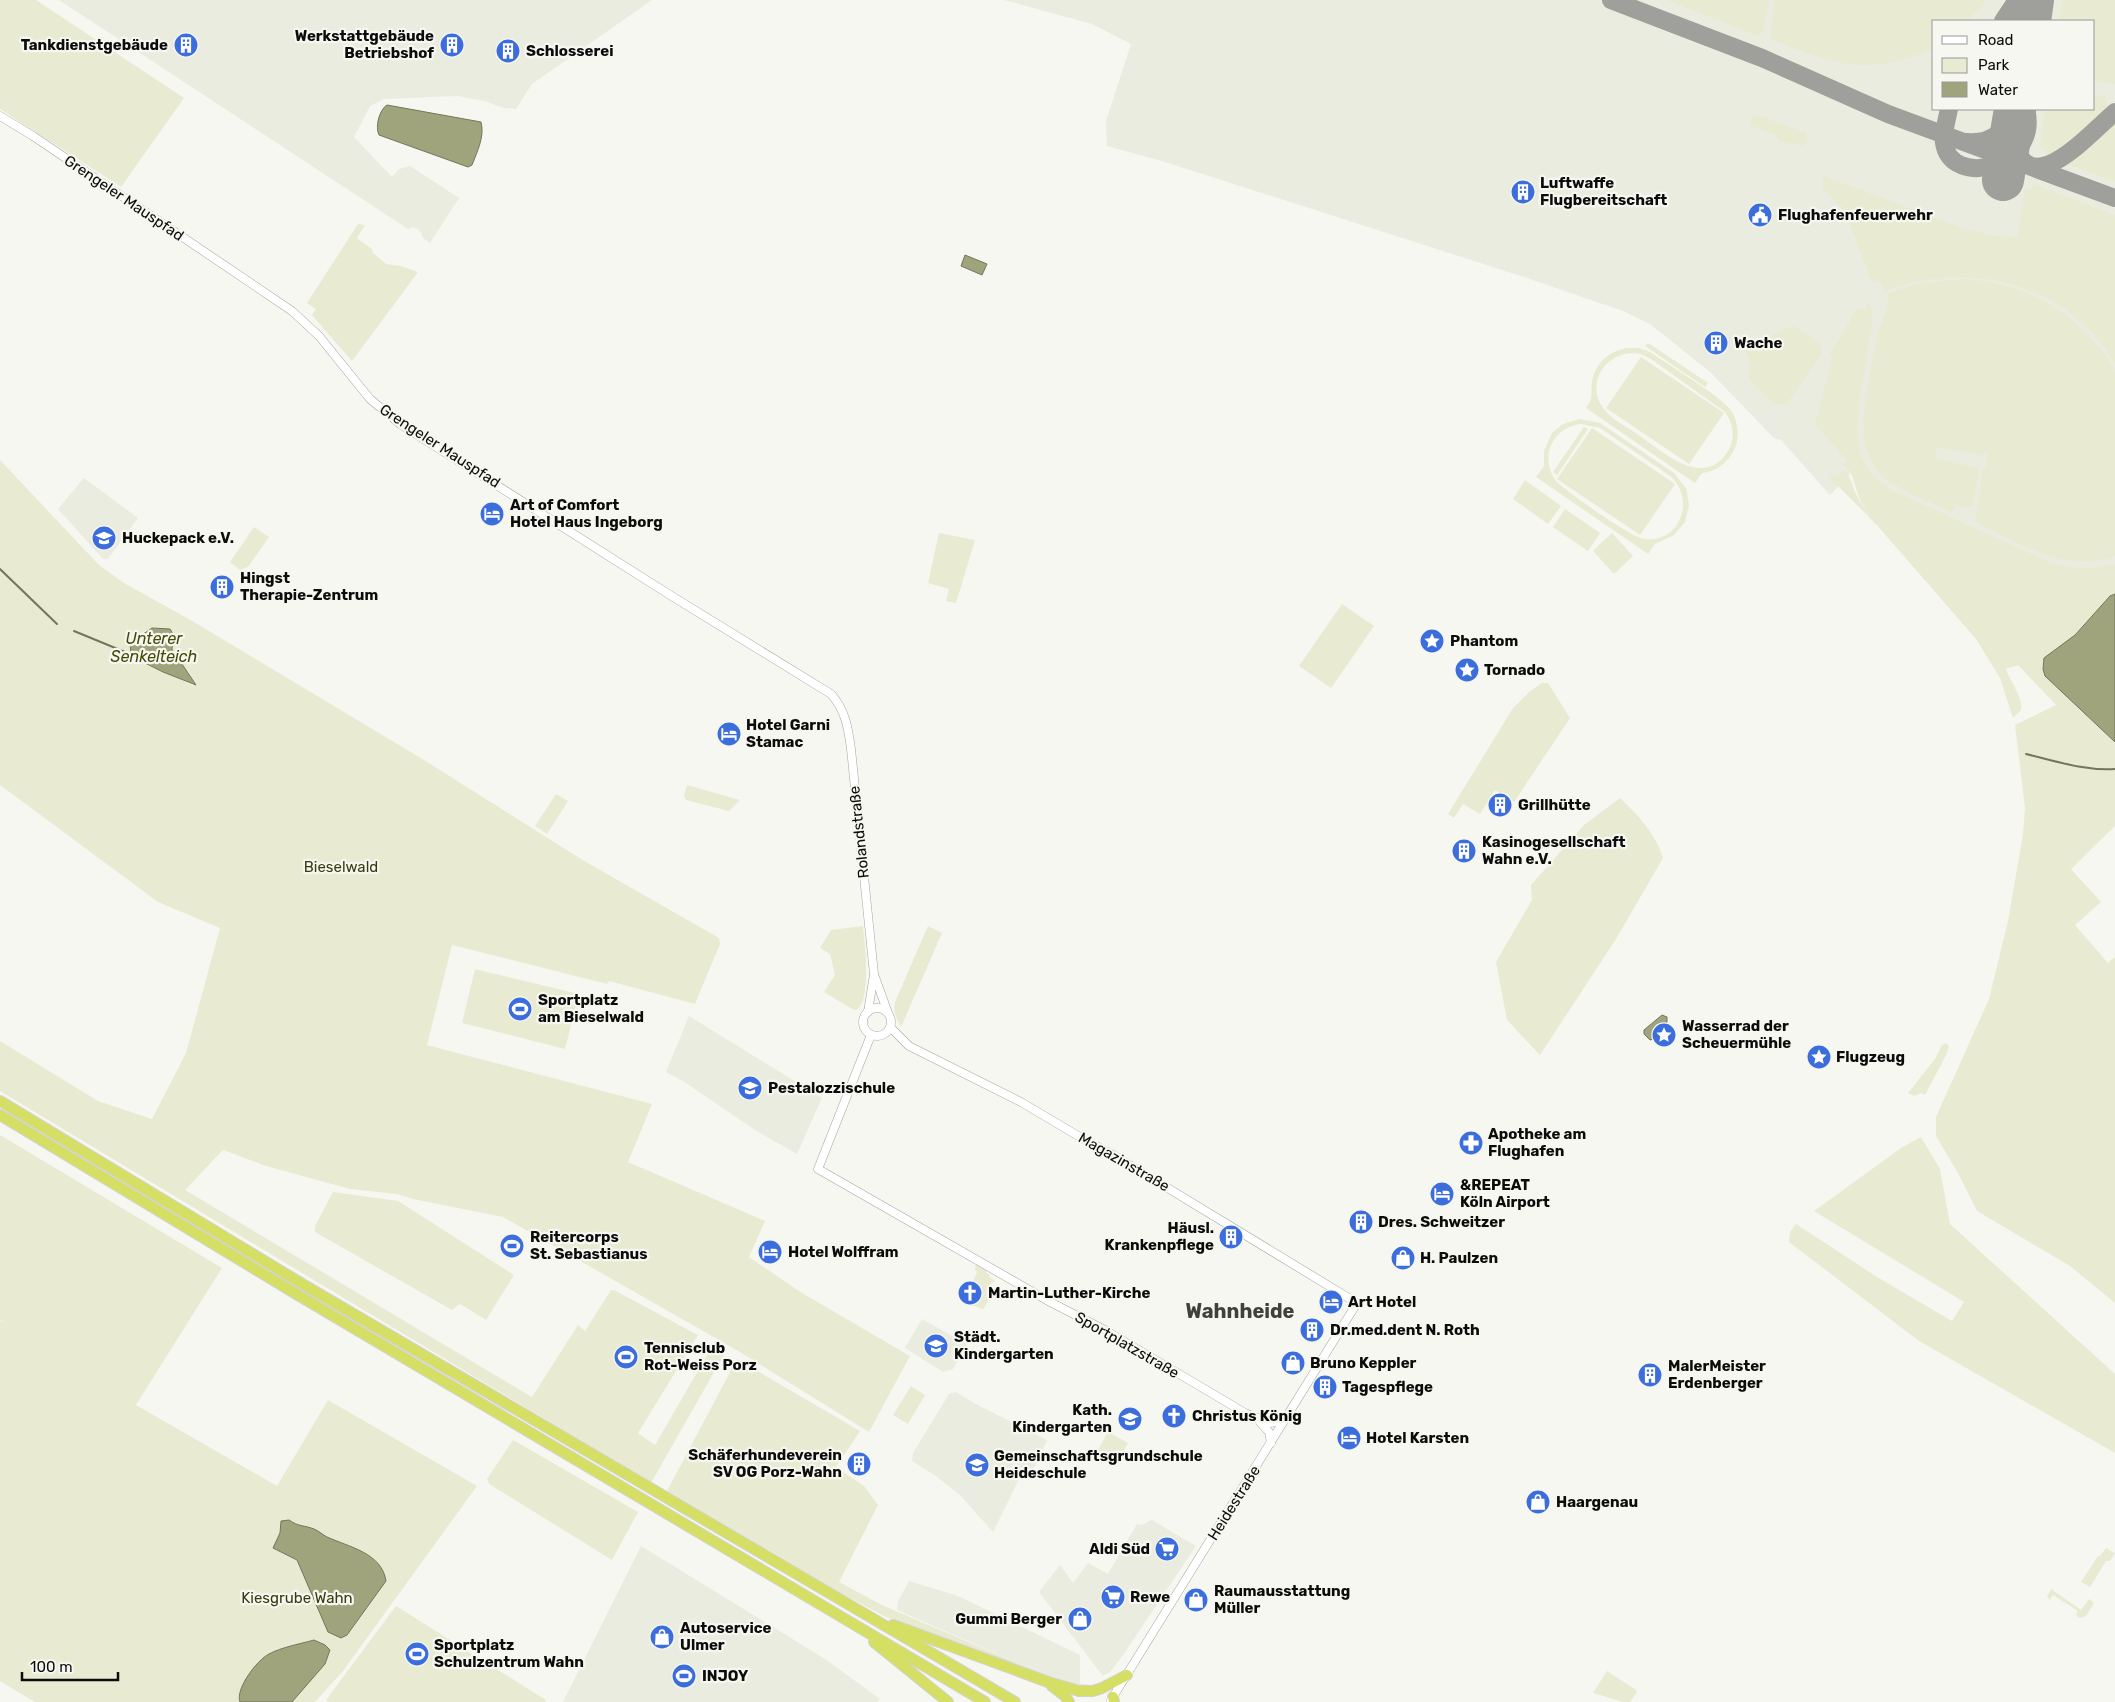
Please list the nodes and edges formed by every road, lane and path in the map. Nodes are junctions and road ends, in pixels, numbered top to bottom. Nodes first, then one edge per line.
1 (0, 116) edge
2 (831, 694) joint
3 (874, 974) junction
4 (868, 1012) junction
5 (888, 1015) junction
6 (890, 1027) junction
7 (871, 1035) junction
8 (0, 1101) edge
9 (0, 1115) edge
10 (1357, 1302) joint
11 (1254, 1417) junction
12 (1284, 1421) junction
13 (1271, 1443) junction
14 (832, 1595) junction
15 (860, 1627) junction
16 (1126, 1675) junction
17 (1048, 1682) junction
18 (1112, 1700) edge
19 (948, 1702) edge
20 (985, 1702) edge
21 (1015, 1702) edge
22 (1069, 1702) edge

1 - 2 main road, Grengeler Mauspfad
2 - 3 main road, Rolandstraße
3 - 4 main road, Rolandstraße
3 - 5 main road, Rolandstraße
4 - 5 main road
4 - 7 main road
5 - 6 main road
6 - 7 main road
6 - 10 main road, Magazinstraße
7 - 11 main road, Sportplatzstraße
8 - 14 highway
9 - 15 highway
10 - 12 main road, Heidestraße
11 - 12 main road
11 - 13 main road
12 - 13 main road, Heidestraße
13 - 16 main road, Heidestraße
14 - 17 highway
14 - 21 highway
15 - 19 highway
15 - 20 highway
16 - 17 highway
16 - 18 main road, Heidestraße
17 - 22 highway

